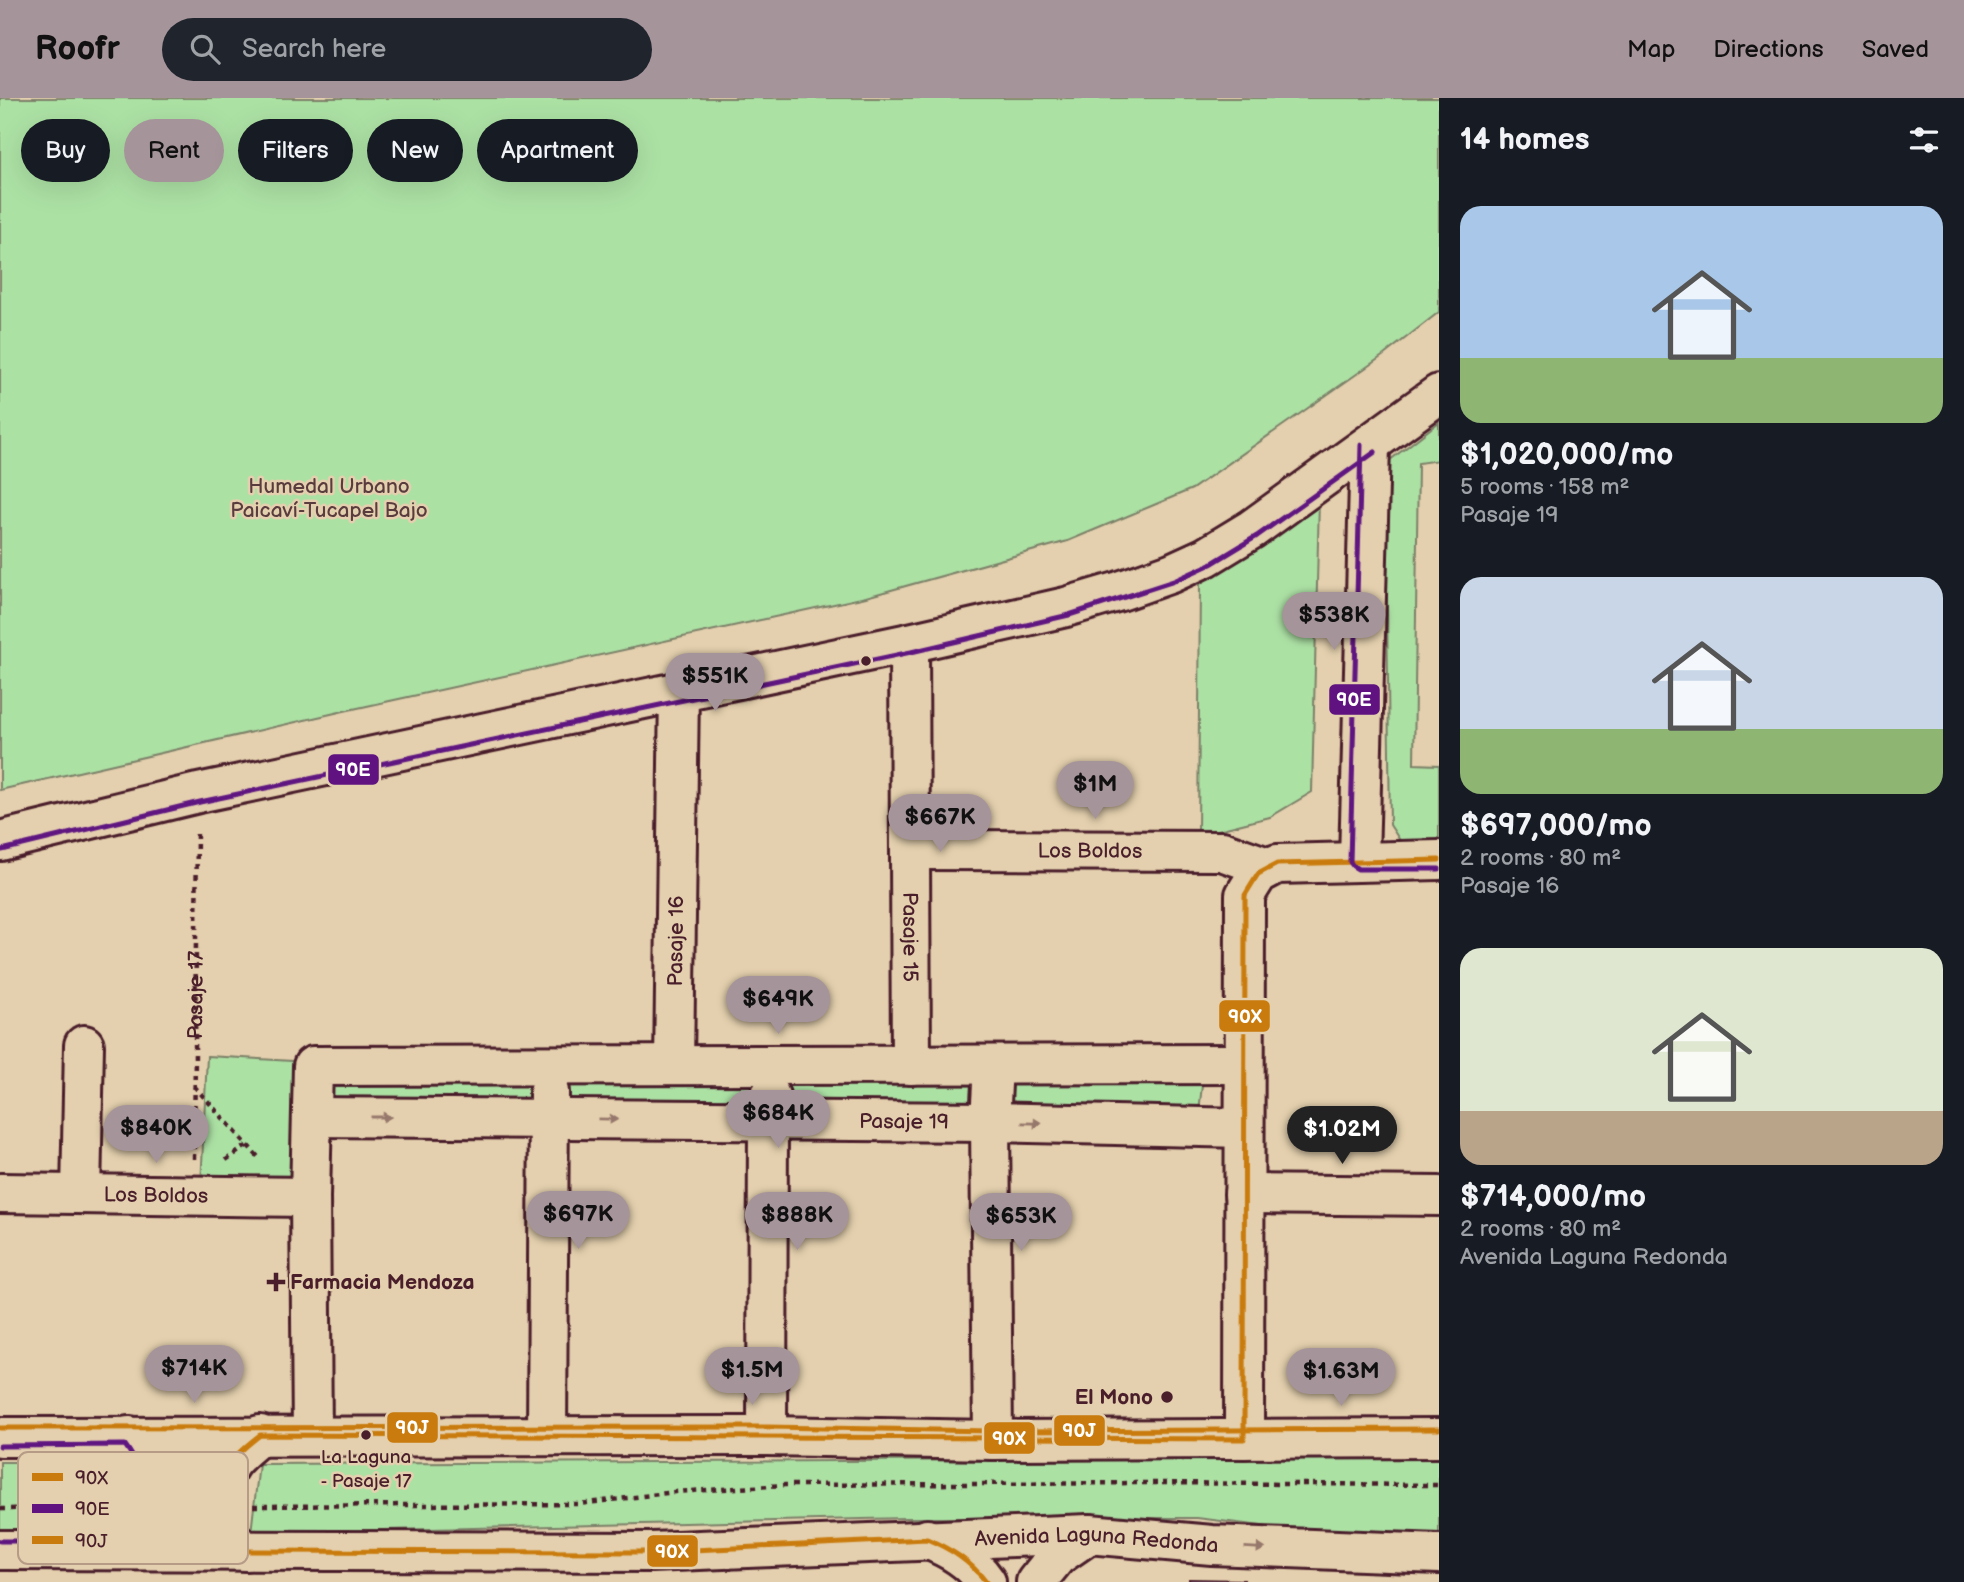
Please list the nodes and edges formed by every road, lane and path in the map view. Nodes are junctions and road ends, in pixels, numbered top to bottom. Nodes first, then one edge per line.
1 (1439, 394) edge
2 (1370, 444) junction
3 (909, 643) junction
4 (679, 690) junction
5 (198, 793) junction
6 (0, 841) edge
7 (910, 850) junction
8 (1359, 860) junction
9 (1439, 860) edge
10 (1267, 867) junction
11 (84, 1045) dead end
12 (549, 1065) junction
13 (674, 1065) junction
14 (772, 1065) junction
15 (911, 1065) junction
16 (993, 1065) junction
17 (1244, 1065) junction
18 (193, 1086) junction
19 (312, 1116) junction
20 (548, 1118) junction
21 (768, 1121) junction
22 (990, 1122) junction
23 (1244, 1128) junction
24 (0, 1193) edge
25 (81, 1194) junction
26 (1244, 1194) junction
27 (194, 1195) junction
28 (1439, 1196) edge
29 (303, 1197) junction
30 (260, 1435) junction
31 (312, 1435) junction
32 (129, 1436) junction
33 (547, 1436) junction
34 (767, 1436) junction
35 (0, 1437) edge
36 (1244, 1438) junction
37 (1439, 1438) edge
38 (993, 1440) junction
39 (140, 1452) edge
40 (242, 1452) edge
41 (1439, 1485) edge
42 (248, 1506) edge
43 (0, 1509) edge
44 (18, 1509) edge
45 (1089, 1534) junction
46 (927, 1539) junction
47 (0, 1550) edge
48 (18, 1550) edge
49 (248, 1551) edge
50 (1439, 1554) edge
51 (986, 1582) edge
52 (1037, 1582) edge

1 - 2 street
2 - 3 street
2 - 8 street
3 - 4 street
3 - 7 street, Pasaje 15
4 - 5 street
4 - 13 street, Pasaje 16
5 - 6 street
5 - 18 path, Pasaje 17
7 - 10 street, Los Boldos
7 - 15 street, Pasaje 15
8 - 9 street
8 - 10 street
10 - 17 street
11 - 25 street
12 - 13 street
12 - 19 street
12 - 20 street
13 - 14 street
14 - 15 street
14 - 21 street
15 - 16 street
16 - 17 street
16 - 22 street
17 - 23 street
18 - 27 path, Pasaje 17
18 - 29 path
19 -> 20 street, Pasaje 19
19 - 29 street
20 -> 21 street, Pasaje 19
20 - 33 street
21 - 22 street, Pasaje 19
21 - 34 street
22 -> 23 street, Pasaje 19
22 - 38 street
23 - 26 street
24 - 25 street, Los Boldos
25 - 27 street, Los Boldos
26 - 28 street
26 - 36 street
27 - 29 street, Los Boldos
29 - 31 street
30 - 31 street
30 - 32 street
30 - 40 street
31 - 33 street
32 - 35 street
32 - 39 street
33 - 34 street
34 - 38 street
36 - 37 street
36 - 38 street
41 - 42 path
43 - 44 path
45 - 46 street, Avenida Laguna Redonda
45 -> 50 street, Avenida Laguna Redonda
45 - 52 street
46 - 49 street, Avenida Laguna Redonda
46 - 51 street
47 - 48 street, Avenida Laguna Redonda

